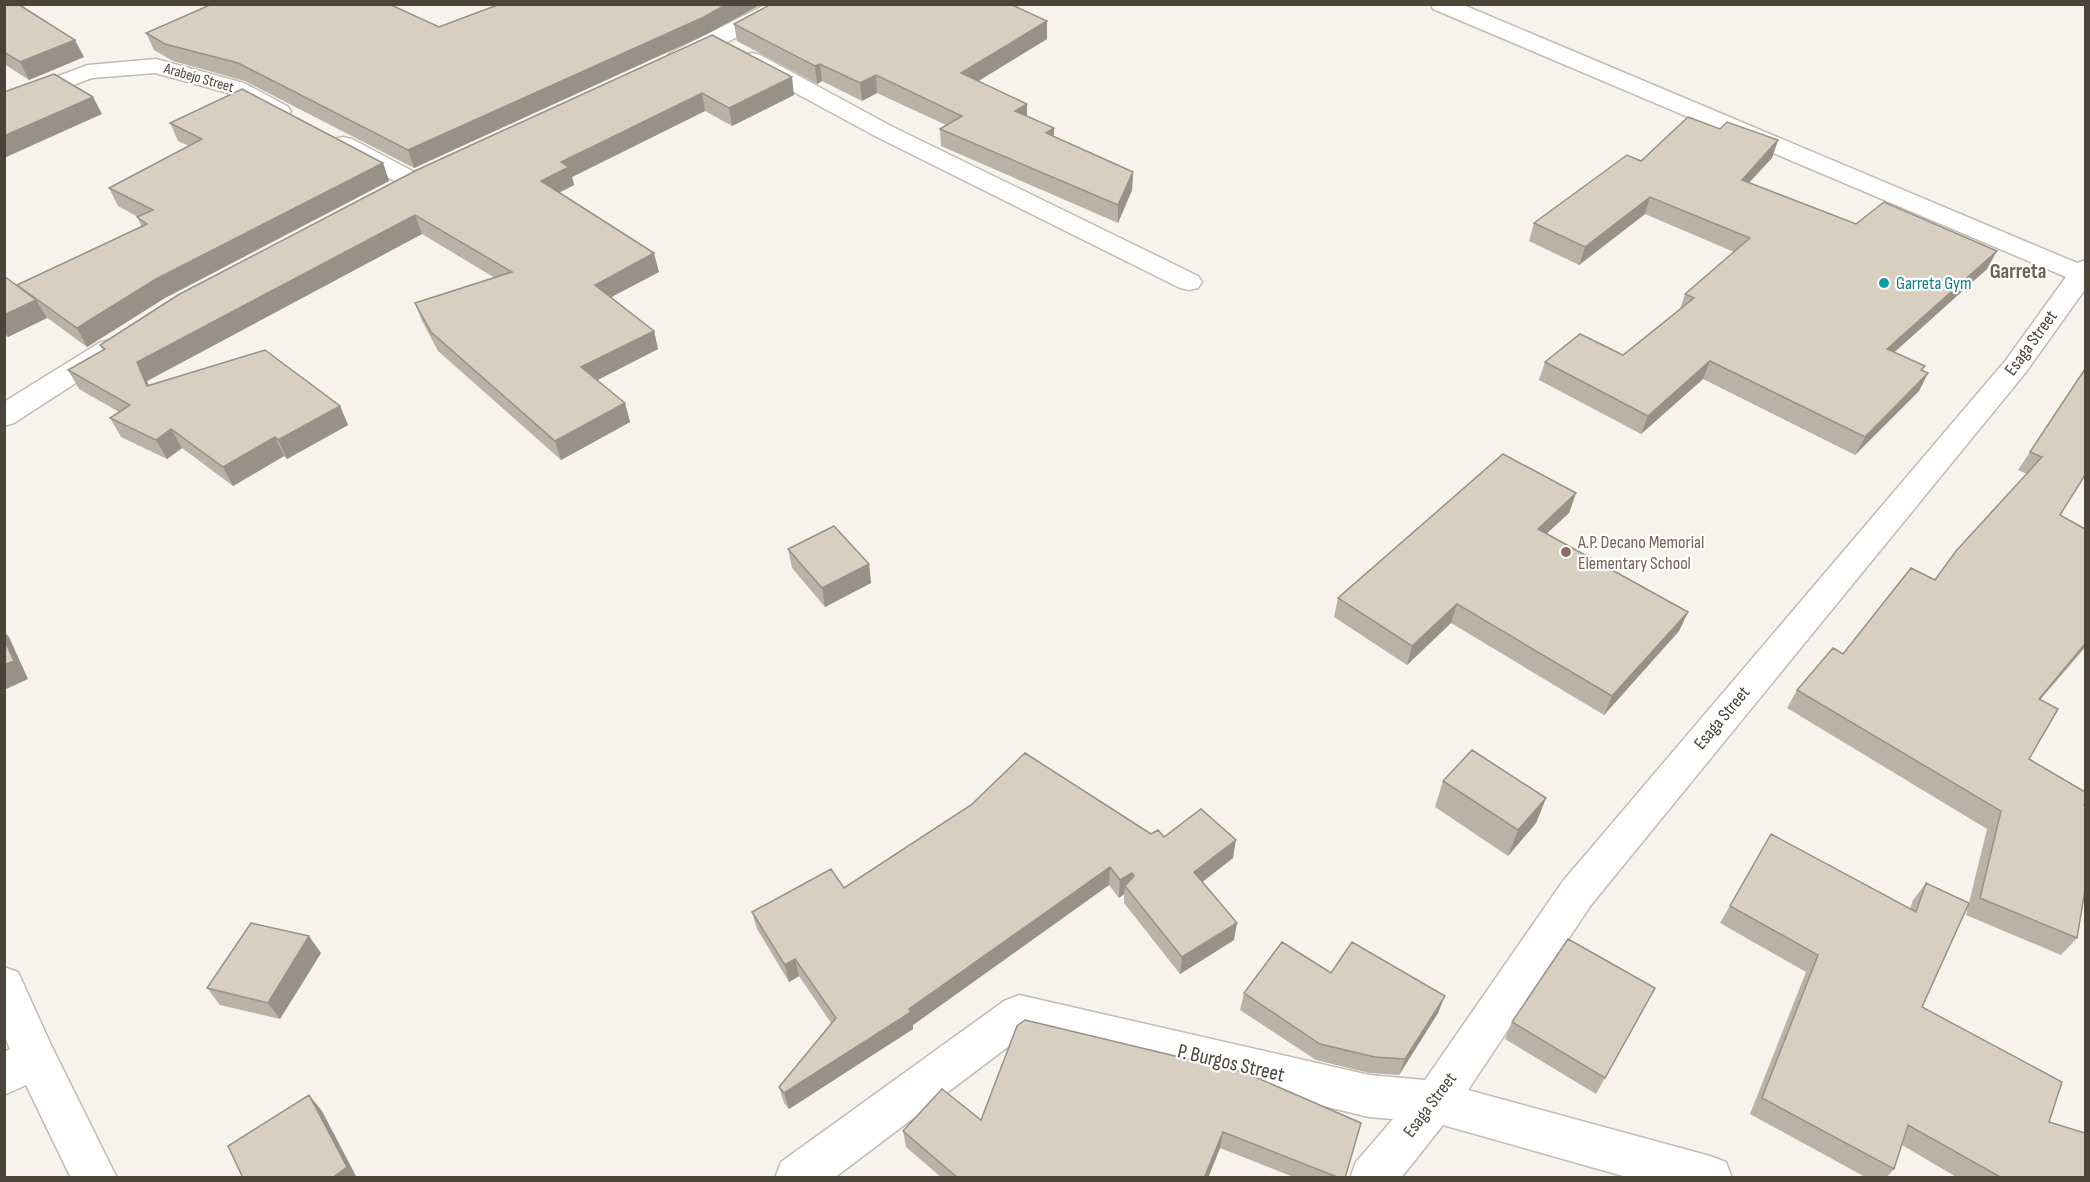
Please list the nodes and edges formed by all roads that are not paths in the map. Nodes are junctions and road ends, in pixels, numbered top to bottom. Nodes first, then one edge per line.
1 (784, 4) edge
2 (1441, 4) edge
3 (716, 41) junction
4 (662, 66) edge
5 (4, 104) edge
6 (296, 120) edge
7 (326, 135) edge
8 (384, 196) edge
9 (2083, 271) edge
10 (1189, 282) dead end
11 (125, 338) edge
12 (4, 416) edge
13 (4, 985) edge
14 (20, 1067) edge
15 (1435, 1102) junction
16 (95, 1178) edge
17 (797, 1178) edge
18 (1372, 1178) edge
19 (1710, 1178) edge

1 - 3 street
2 - 9 street
3 - 4 street
3 - 10 street
5 - 6 street, Arabejo Street
7 - 8 street
9 - 15 street, Esaga Street
11 - 12 street
13 - 14 street
14 - 16 street
15 - 17 street, P. Burgos Street
15 - 18 street, Esaga Street
15 - 19 street, P. Burgos Street

